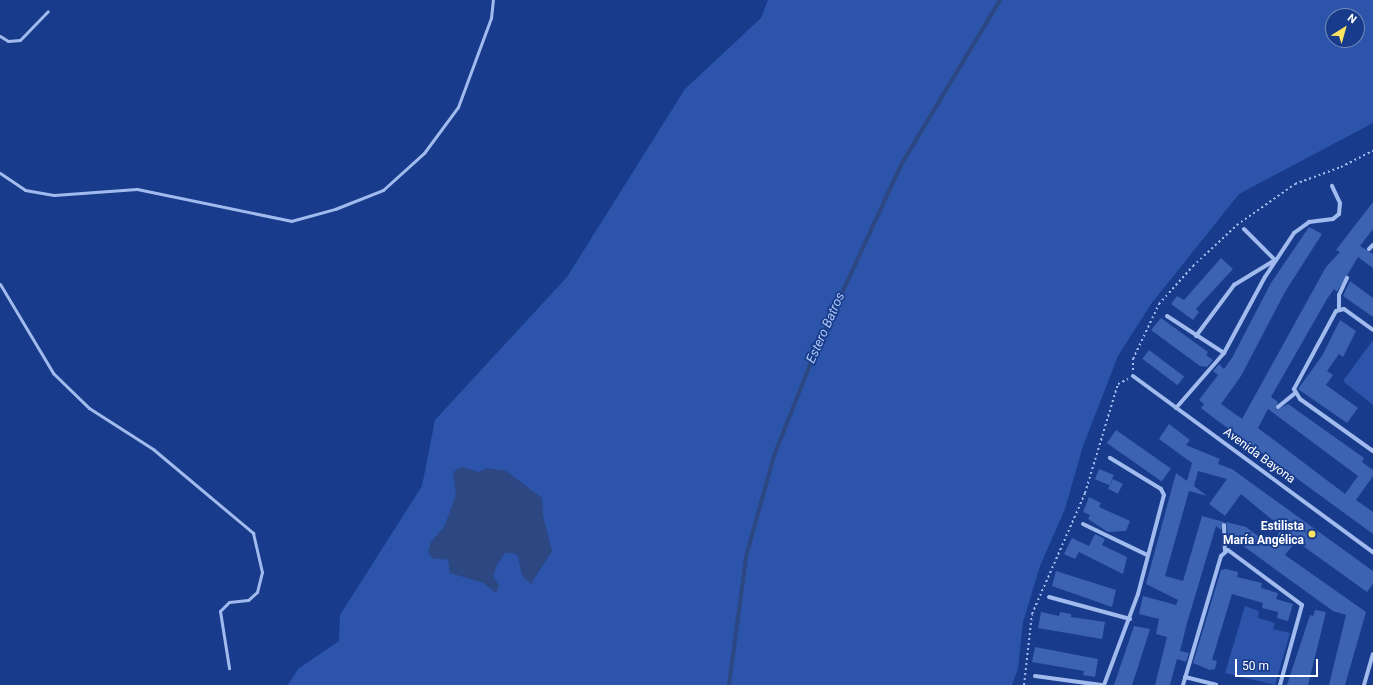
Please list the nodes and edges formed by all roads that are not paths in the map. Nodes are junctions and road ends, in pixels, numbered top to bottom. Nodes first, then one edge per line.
1 (493, 0) edge
2 (48, 10) dead end
3 (0, 36) edge
4 (0, 173) edge
5 (1332, 186) dead end
6 (1244, 229) dead end
7 (1373, 245) edge
8 (1369, 249) dead end
9 (1275, 260) junction
10 (1347, 278) dead end
11 (0, 284) edge
12 (1339, 309) junction
13 (1167, 316) dead end
14 (1373, 330) edge
15 (1196, 336) junction
16 (1224, 353) junction
17 (1133, 376) road end
18 (1295, 393) junction
19 (1278, 407) dead end
20 (1176, 408) junction
21 (1373, 443) edge
22 (1371, 450) edge
23 (1110, 458) dead end
24 (1083, 524) dead end
25 (1224, 525) dead end
26 (1225, 550) junction
27 (1373, 552) edge
28 (1146, 555) junction
29 (1048, 597) dead end
30 (1130, 619) junction
31 (1373, 654) edge
32 (229, 668) dead end
33 (1035, 676) dead end
34 (1185, 677) junction
35 (1101, 685) edge
36 (1104, 685) edge
37 (1183, 685) edge
38 (1216, 685) edge
39 (1280, 685) edge
40 (1364, 685) edge

1 - 4 lane
2 - 3 lane
5 - 9 street
6 - 9 street
7 - 8 street
9 - 15 street
9 - 16 street
10 - 12 street
11 - 32 lane
12 - 14 street
12 - 18 street
13 - 15 street
15 - 16 street
16 - 20 street
17 - 20 street, Avenida Bayona
18 - 19 street
18 - 22 street
20 - 27 street, Avenida Bayona
21 - 22 street
23 - 28 street
24 - 28 street
25 - 26 street
26 - 34 street
26 - 39 street
28 - 30 street
29 - 30 street
30 - 36 street
31 - 40 street
33 - 35 street
34 - 37 street
34 - 38 street

